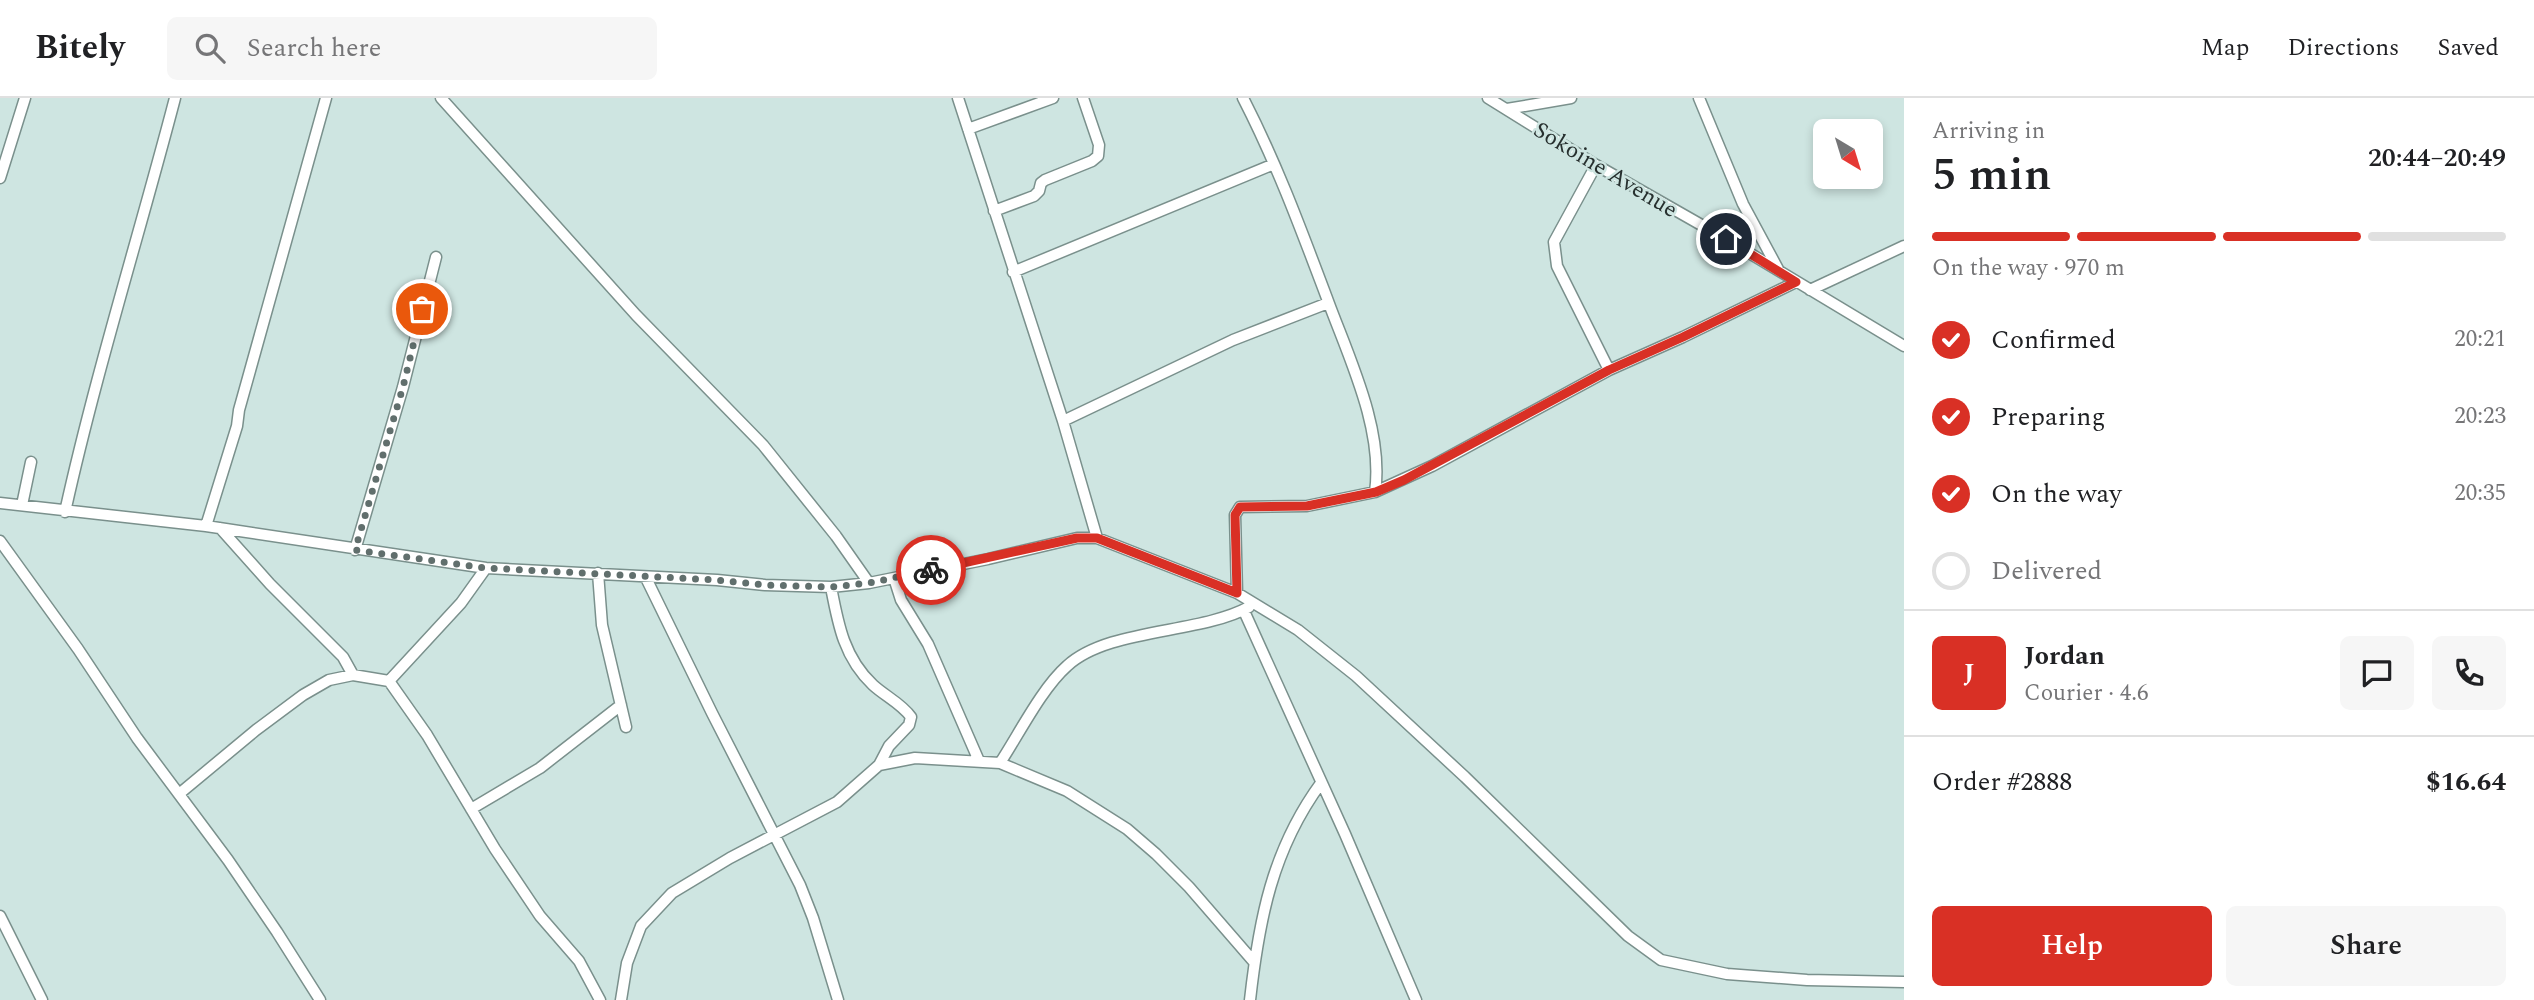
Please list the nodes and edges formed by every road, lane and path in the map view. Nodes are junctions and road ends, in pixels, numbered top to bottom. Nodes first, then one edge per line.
1 (25, 98) edge
2 (175, 98) edge
3 (326, 98) edge
4 (441, 98) edge
5 (958, 98) edge
6 (1053, 98) edge
7 (1083, 98) edge
8 (1243, 98) edge
9 (1488, 98) edge
10 (1571, 98) edge
11 (1699, 98) edge
12 (1507, 109) junction
13 (968, 128) junction
14 (1274, 164) junction
15 (1596, 165) junction
16 (0, 178) edge
17 (993, 211) junction
18 (1904, 246) edge
19 (436, 257) dead end
20 (1779, 270) junction
21 (1013, 272) junction
22 (1796, 282) junction
23 (1810, 290) junction
24 (1328, 303) junction
25 (1904, 346) edge
26 (1609, 370) junction
27 (1063, 421) junction
28 (31, 462) dead end
29 (1376, 492) junction
30 (0, 503) edge
31 (22, 505) junction
32 (65, 512) junction
33 (206, 526) junction
34 (220, 528) junction
35 (1097, 538) junction
36 (0, 541) edge
37 (355, 550) junction
38 (486, 568) junction
39 (598, 573) junction
40 (646, 578) junction
41 (894, 578) junction
42 (869, 583) junction
43 (831, 587) junction
44 (1237, 593) junction
45 (1254, 605) junction
46 (1244, 611) junction
47 (353, 675) junction
48 (389, 681) junction
49 (621, 705) junction
50 (626, 727) dead end
51 (979, 761) junction
52 (1000, 763) junction
53 (879, 765) junction
54 (1321, 783) junction
55 (179, 794) junction
56 (471, 808) junction
57 (775, 834) junction
58 (0, 916) edge
59 (1254, 962) junction
60 (1904, 982) edge
61 (42, 1000) edge
62 (320, 1000) edge
63 (600, 1000) edge
64 (621, 1000) edge
65 (838, 1000) edge
66 (1250, 1000) edge
67 (1416, 1000) edge

1 - 16 street
2 - 32 street
3 - 33 street
4 - 42 street
5 - 13 street
6 - 13 street
7 - 17 street
8 - 14 street
9 - 12 street, Sokoine Avenue
10 - 12 street
11 - 20 street
12 - 15 street, Sokoine Avenue
13 - 17 street
14 - 21 street
14 - 24 street
15 - 20 street, Sokoine Avenue
15 - 26 street
17 - 21 street
18 - 23 street
19 - 37 street
20 - 22 street, Sokoine Avenue
21 - 27 street
22 - 23 street, Sokoine Avenue
22 - 26 street
23 - 25 street, Sokoine Avenue
24 - 27 street
24 - 29 street
26 - 29 street
27 - 35 street
28 - 31 street
29 - 44 street
30 - 31 street
31 - 32 street
32 - 33 street
33 - 34 street
34 - 37 street
34 - 47 street
35 - 41 street
35 - 44 street
36 - 55 street
37 - 38 street
38 - 39 street
38 - 48 street
39 - 40 street
39 - 49 street
40 - 43 street
40 - 57 street
41 - 42 street
41 - 51 street
42 - 43 street
43 - 53 street
44 - 45 street
45 - 46 street
45 - 60 street
46 - 52 street
46 - 54 street
47 - 48 street
47 - 55 street
48 - 56 street
49 - 50 street
49 - 56 street
51 - 52 street
51 - 53 street
52 - 59 street
53 - 57 street
54 - 59 street
54 - 67 street
55 - 62 street
56 - 63 street
57 - 64 street
57 - 65 street
58 - 61 street
59 - 66 street

